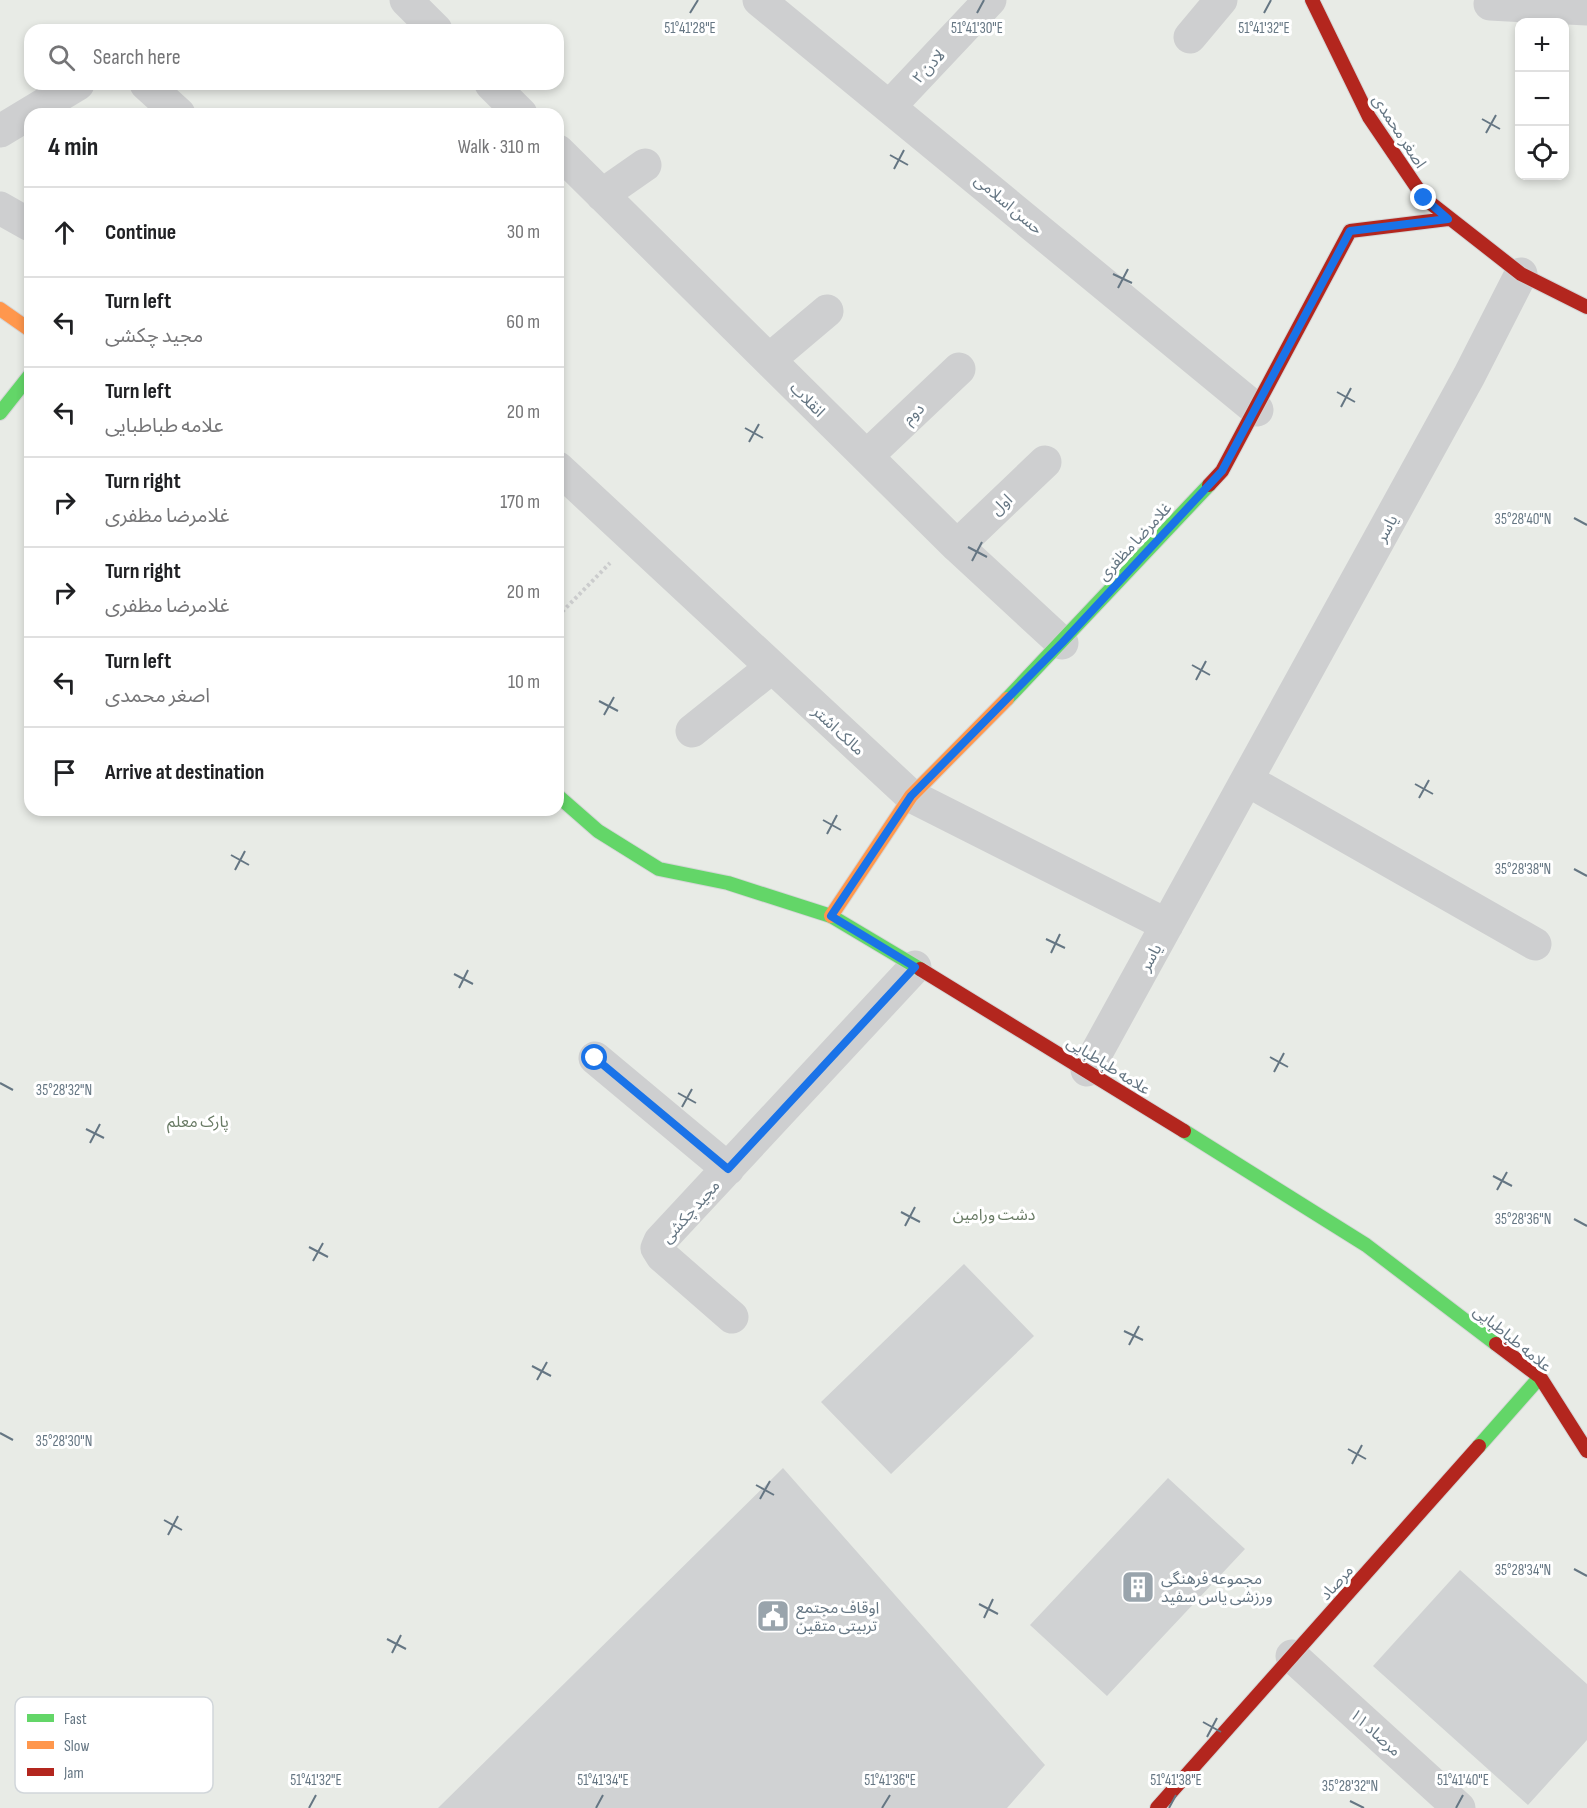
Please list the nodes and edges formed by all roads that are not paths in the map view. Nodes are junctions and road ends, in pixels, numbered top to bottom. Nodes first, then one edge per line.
1 (406, 0) edge
2 (759, 0) edge
3 (990, 0) edge
4 (1221, 0) edge
5 (1312, 0) edge
6 (1490, 4) dead end
7 (1587, 9) edge
8 (430, 24) edge
9 (1190, 37) dead end
10 (68, 90) edge
11 (153, 90) edge
12 (499, 90) edge
13 (890, 105) junction
14 (38, 108) edge
15 (172, 108) edge
16 (515, 108) edge
17 (24, 117) edge
18 (0, 131) edge
19 (564, 157) edge
20 (645, 165) dead end
21 (602, 195) junction
22 (0, 208) edge
23 (1448, 219) junction
24 (24, 222) edge
25 (1521, 274) junction
26 (1587, 307) edge
27 (1, 311) edge
28 (827, 311) dead end
29 (24, 326) edge
30 (769, 360) junction
31 (959, 369) dead end
32 (24, 383) edge
33 (1257, 410) junction
34 (0, 413) edge
35 (867, 456) junction
36 (1045, 462) dead end
37 (564, 474) edge
38 (957, 546) junction
39 (1062, 643) junction
40 (772, 667) junction
41 (692, 731) dead end
42 (1247, 780) junction
43 (911, 796) junction
44 (564, 801) edge
45 (831, 916) junction
46 (1167, 925) junction
47 (1535, 944) dead end
48 (915, 967) junction
49 (595, 1058) dead end
50 (1087, 1070) junction
51 (728, 1169) junction
52 (732, 1317) dead end
53 (1540, 1377) junction
54 (1587, 1451) edge
55 (1292, 1656) junction
56 (1157, 1808) edge
57 (1459, 1808) edge

1 - 8 street
2 - 13 street, حسن اسلامی
3 - 13 street, لادن ۲
4 - 9 street
5 - 23 street, اصغر محمدی
6 - 7 street
10 - 14 street
11 - 15 street
12 - 16 street
13 - 33 street, حسن اسلامی
17 - 18 street
19 - 21 street, انقلاب
20 - 21 street
21 - 30 street, انقلاب
22 - 24 street
23 - 25 street, اصغر محمدی
23 - 33 street, غلامرضا مظفری
25 - 26 street, اصغر محمدی
25 - 42 street, یاسر
27 - 29 street
28 - 30 street
30 - 35 street, انقلاب
31 - 35 street, دوم
32 - 34 street
33 - 39 street, غلامرضا مظفری
35 - 38 street, انقلاب
36 - 38 street, اول
37 - 40 street, مالک اشتر
38 - 39 street, انقلاب
39 - 43 street, غلامرضا مظفری
40 - 41 street
40 - 43 street, مالک اشتر
42 - 46 street, یاسر
42 - 47 street
43 - 45 street, غلامرضا مظفری
43 - 46 street, مالک اشتر
44 - 45 street, علامه طباطبایی
45 - 48 street, علامه طباطبایی
46 - 50 street, یاسر
48 - 50 street, علامه طباطبایی
48 - 51 street, مجید چکشی
49 - 51 street
50 - 53 street, علامه طباطبایی
51 - 52 street, مجید چکشی
53 - 54 street, علامه طباطبایی
53 - 55 street, مرصاد
55 - 56 street, مرصاد
55 - 57 street, مرصاد ۱۱

